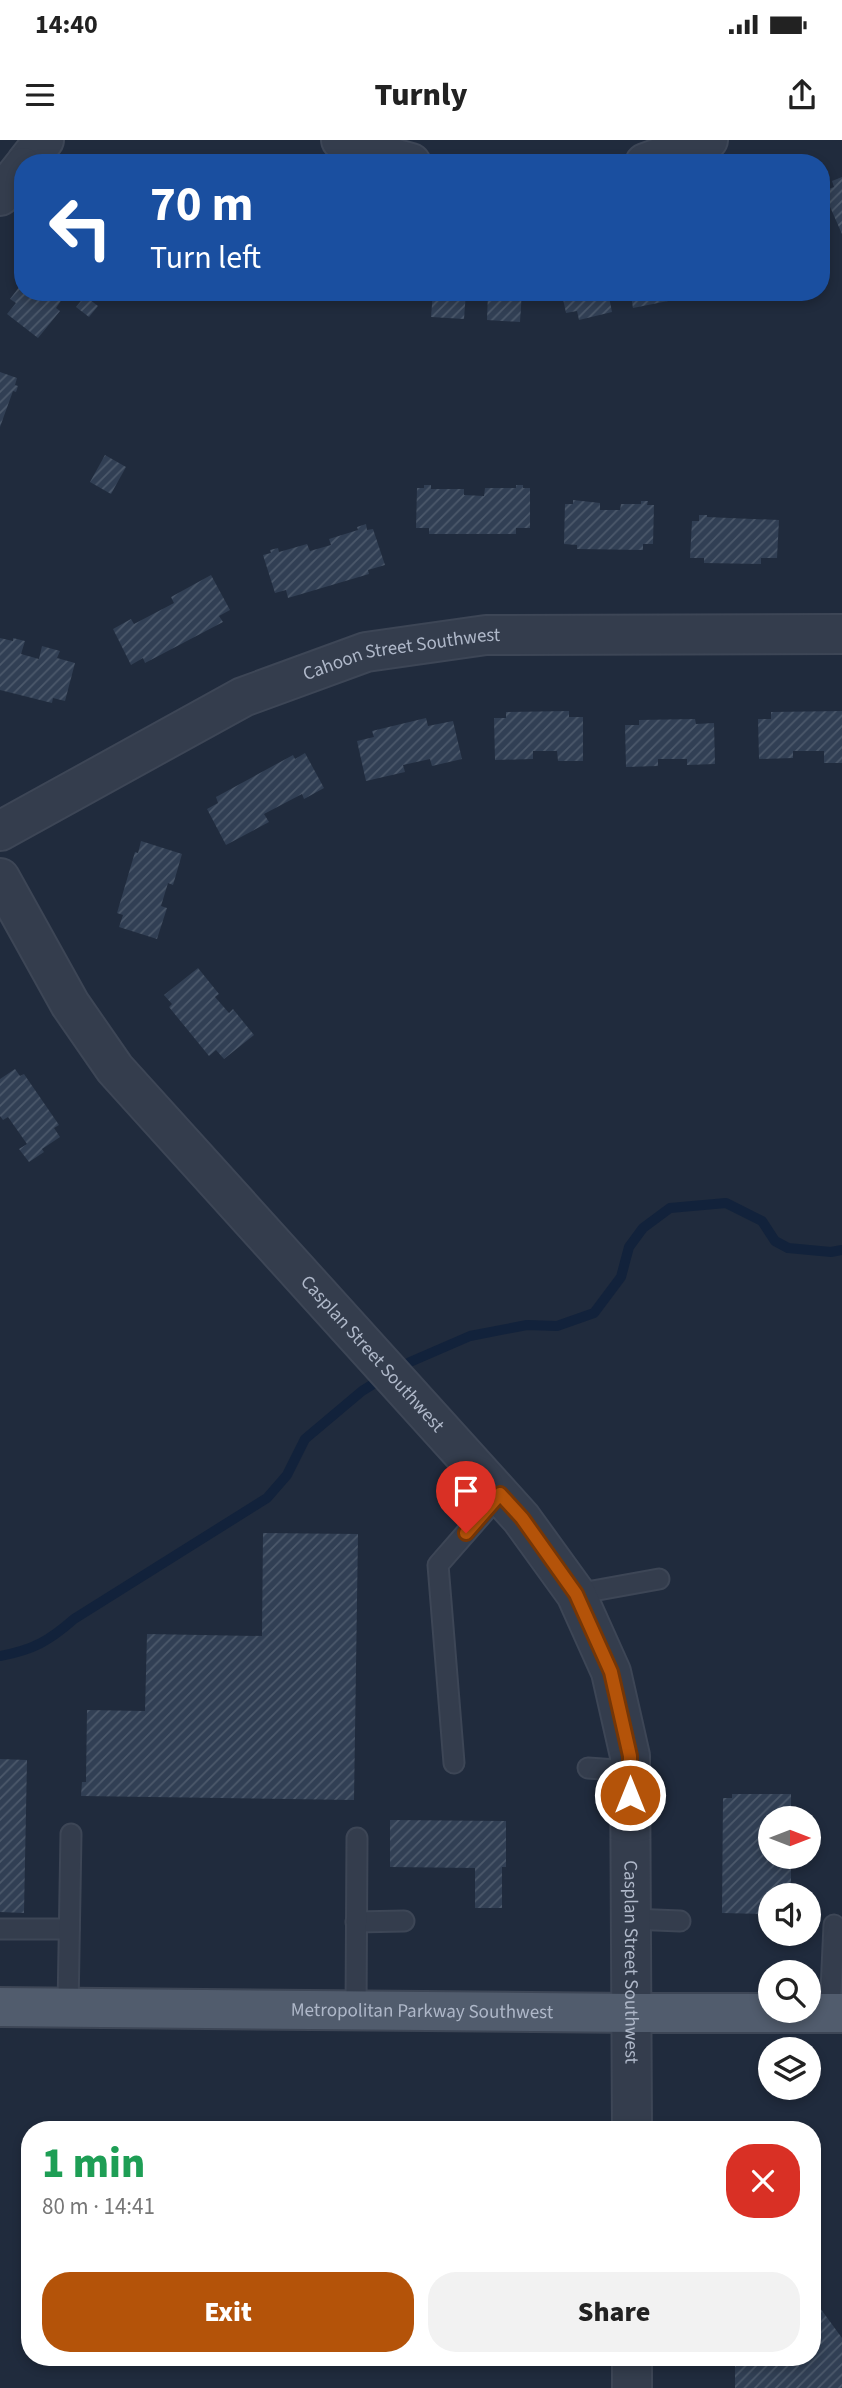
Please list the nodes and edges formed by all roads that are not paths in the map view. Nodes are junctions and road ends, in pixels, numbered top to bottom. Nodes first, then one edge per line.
1 (44, 140) edge
2 (341, 140) edge
3 (708, 140) edge
4 (33, 154) edge
5 (379, 154) edge
6 (670, 154) edge
7 (14, 178) edge
8 (0, 196) edge
9 (842, 634) edge
10 (0, 831) edge
11 (0, 878) edge
12 (500, 1494) junction
13 (659, 1579) dead end
14 (576, 1594) junction
15 (454, 1763) dead end
16 (588, 1768) dead end
17 (630, 1771) junction
18 (71, 1834) dead end
19 (357, 1838) dead end
20 (631, 1919) junction
21 (404, 1921) dead end
22 (680, 1921) dead end
23 (356, 1922) junction
24 (834, 1926) dead end
25 (0, 1929) edge
26 (69, 1929) junction
27 (0, 2007) edge
28 (68, 2007) junction
29 (356, 2011) junction
30 (836, 2012) edge
31 (632, 2013) junction
32 (632, 2121) edge
33 (632, 2366) edge
34 (632, 2388) edge

1 - 4 street
2 - 5 street
3 - 6 street
7 - 8 street
9 - 10 street, Cahoon Street Southwest
11 - 12 street, Casplan Street Southwest
12 - 14 street, Casplan Street Southwest
12 - 15 lane
13 - 14 lane
14 - 17 street, Casplan Street Southwest
16 - 17 lane
17 - 20 street, Casplan Street Southwest
18 - 26 lane
19 - 23 lane
20 - 22 lane
20 - 31 street, Casplan Street Southwest
21 - 23 lane
23 - 29 lane
24 - 30 lane
25 - 26 lane
26 - 28 lane
27 - 28 main road, Metropolitan Parkway Southwest
28 - 29 main road, Metropolitan Parkway Southwest
29 - 31 main road, Metropolitan Parkway Southwest
30 - 31 main road, Metropolitan Parkway Southwest
31 - 32 street, Casplan Street Southwest
33 - 34 street

